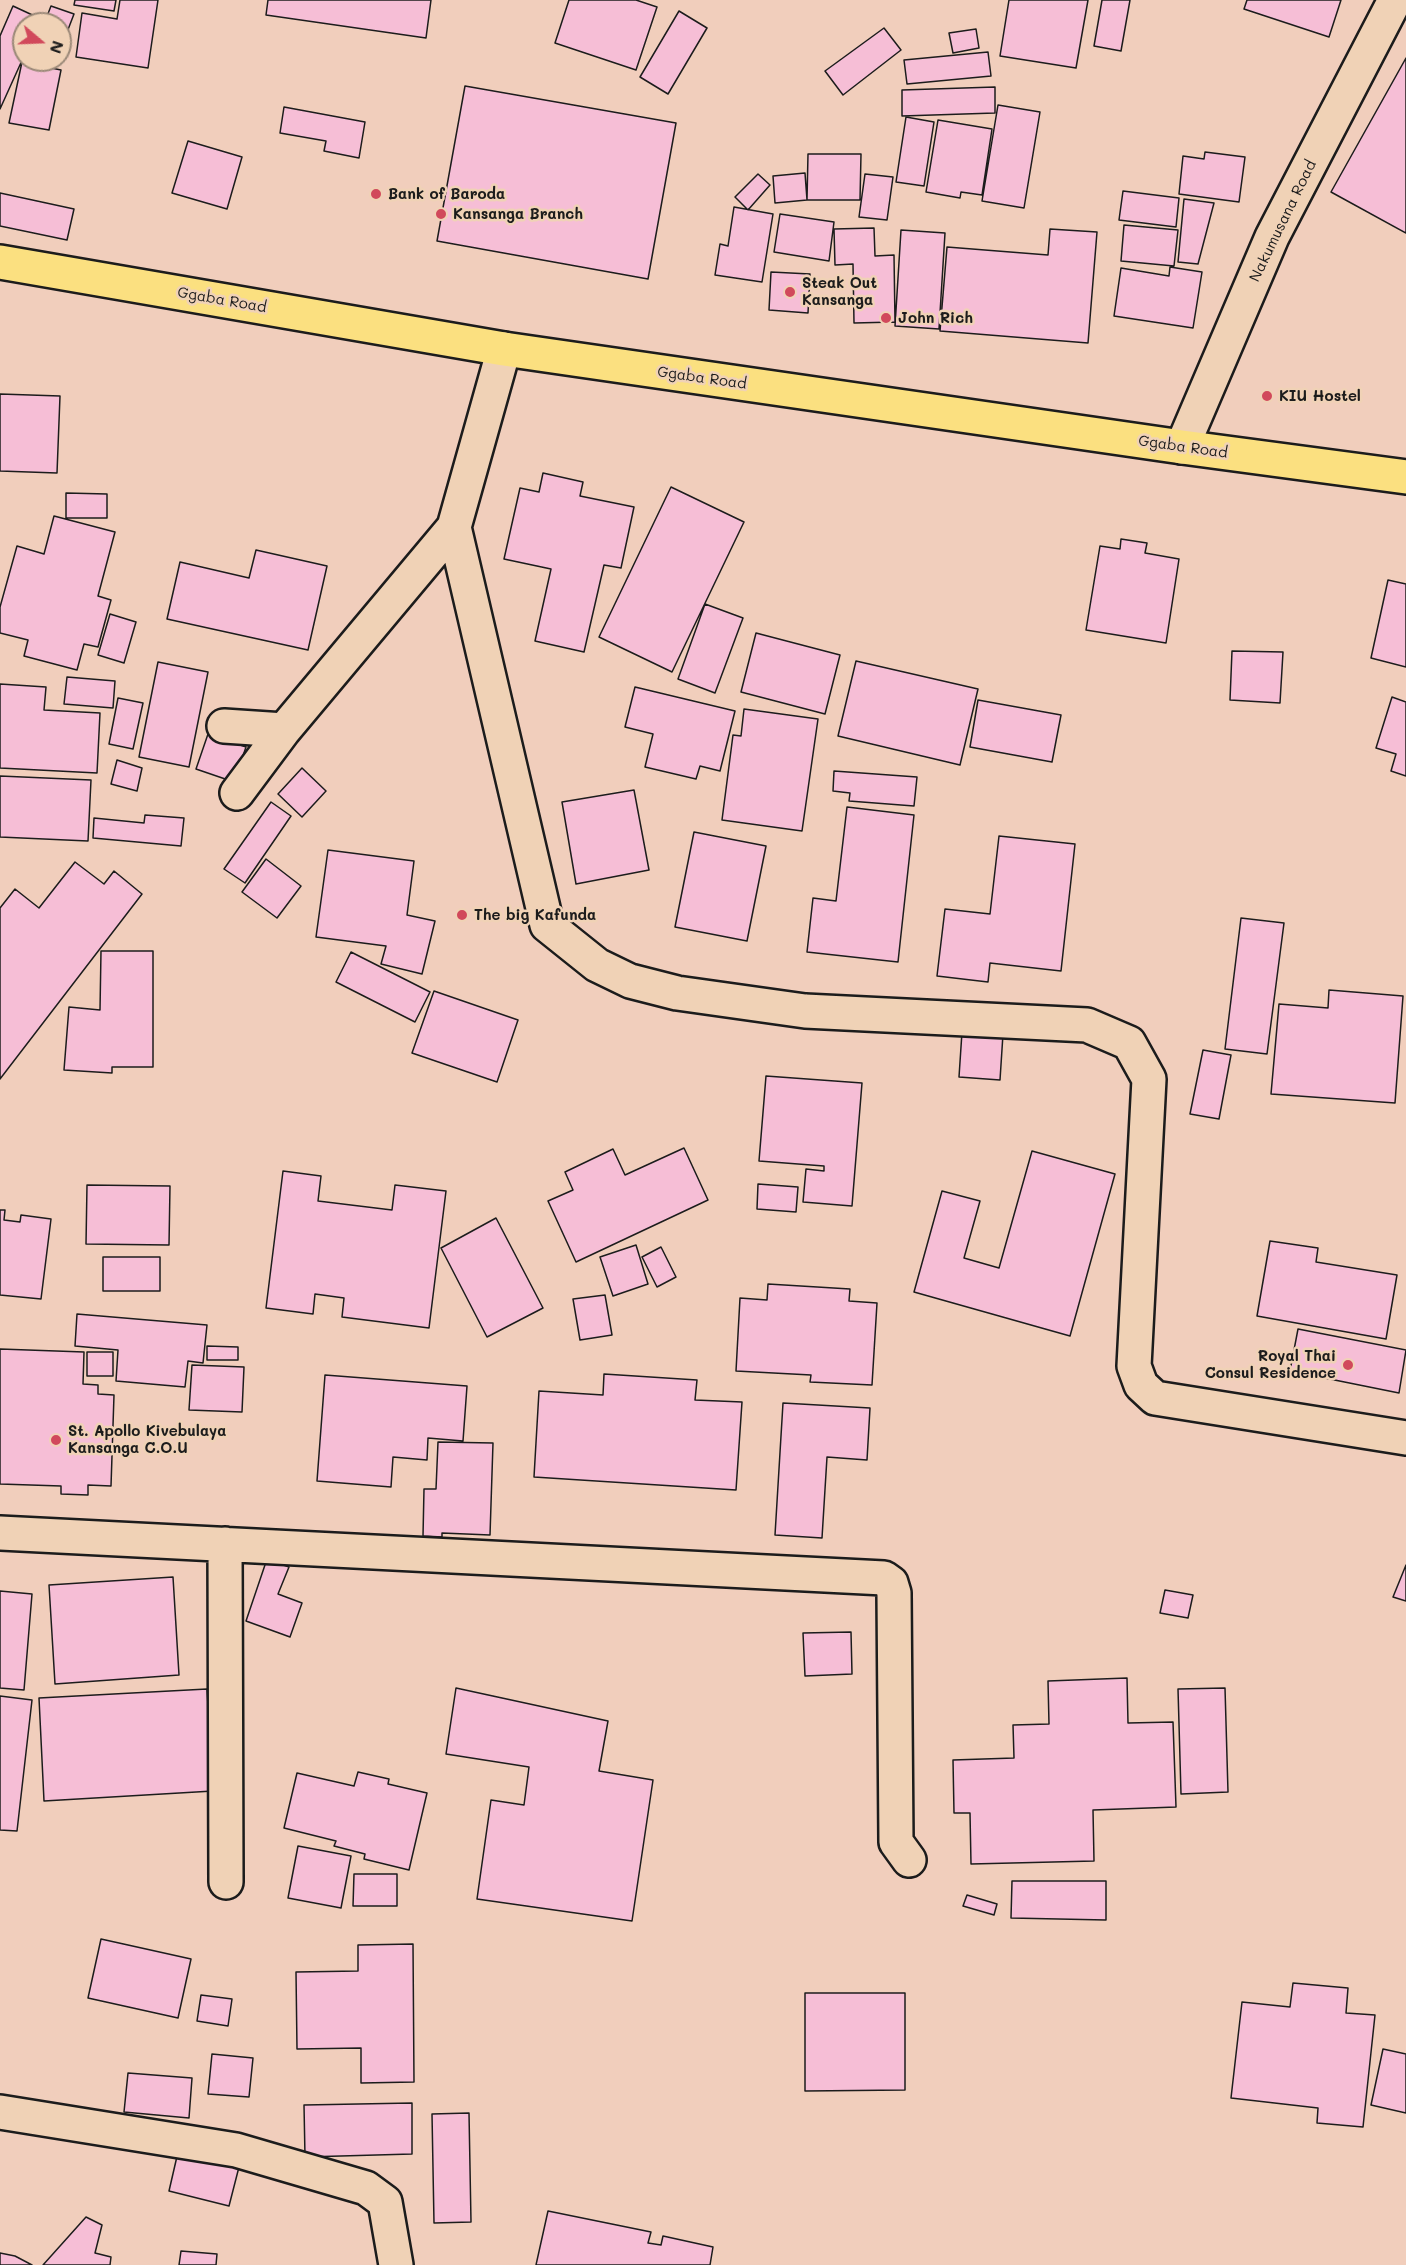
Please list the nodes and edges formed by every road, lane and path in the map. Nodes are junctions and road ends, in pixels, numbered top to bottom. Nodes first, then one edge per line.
1 (1395, 0) edge
2 (0, 262) edge
3 (504, 349) junction
4 (1182, 447) junction
5 (1406, 477) edge
6 (454, 527) junction
7 (224, 726) dead end
8 (284, 730) junction
9 (237, 793) dead end
10 (1406, 1438) edge
11 (0, 1533) edge
12 (225, 1544) junction
13 (909, 1860) dead end
14 (226, 1881) dead end
15 (0, 2112) edge
16 (396, 2265) edge

1 - 4 street, Nakumusana Road
2 - 3 main road, Ggaba Road
3 - 4 main road, Ggaba Road
3 - 6 street
4 - 5 main road, Ggaba Road
6 - 8 street
6 - 10 street
7 - 8 street
8 - 9 street
11 - 12 street
12 - 13 street
12 - 14 street
15 - 16 street

